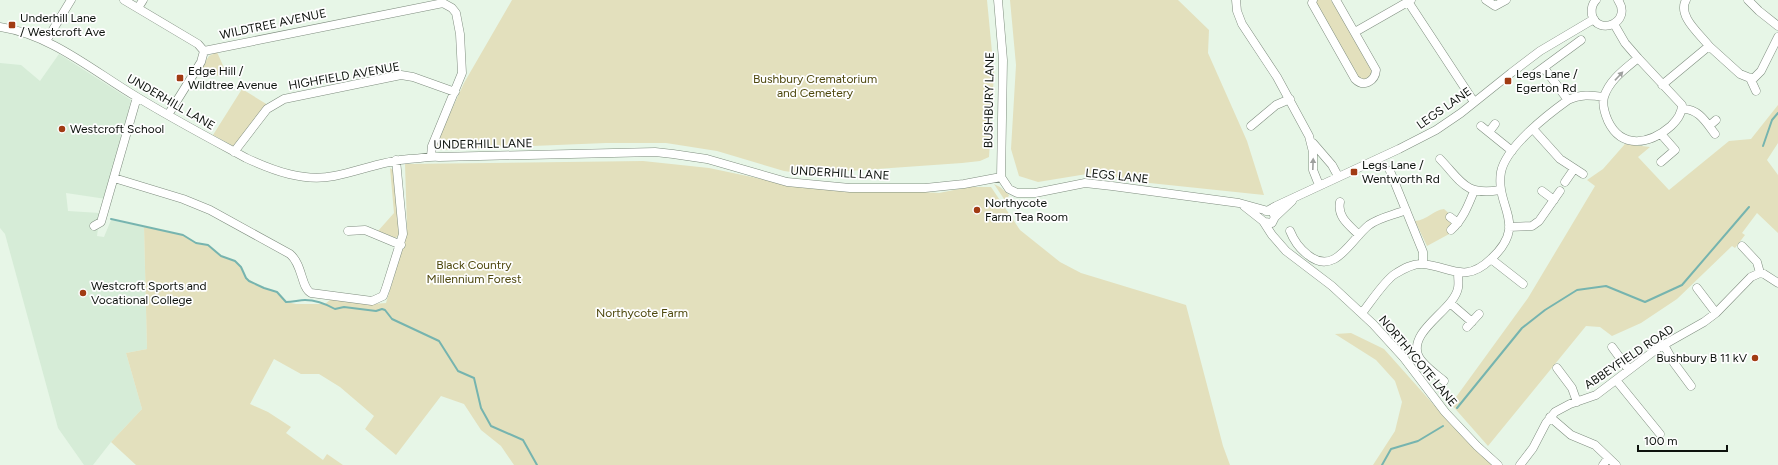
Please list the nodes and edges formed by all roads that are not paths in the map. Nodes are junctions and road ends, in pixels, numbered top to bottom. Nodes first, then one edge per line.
1 (70, 0) edge
2 (124, 0) edge
3 (143, 0) edge
4 (998, 0) edge
5 (1236, 0) edge
6 (1313, 0) edge
7 (1336, 0) edge
8 (1486, 0) edge
9 (1506, 0) edge
10 (1596, 0) edge
11 (1686, 0) edge
12 (1748, 0) edge
13 (1409, 1) edge
14 (1621, 1) edge
15 (138, 8) junction
16 (1594, 19) junction
17 (1614, 24) junction
18 (1778, 26) edge
19 (0, 27) edge
20 (1355, 32) junction
21 (1778, 37) edge
22 (1581, 40) dead end
23 (46, 41) junction
24 (1709, 46) junction
25 (204, 51) junction
26 (1638, 58) junction
27 (1544, 68) junction
28 (1532, 76) dead end
29 (1750, 78) junction
30 (1662, 85) junction
31 (1756, 90) dead end
32 (455, 92) junction
33 (137, 97) junction
34 (1604, 97) junction
35 (1290, 99) junction
36 (1568, 100) junction
37 (1474, 102) junction
38 (1682, 110) junction
39 (168, 115) junction
40 (1716, 120) dead end
41 (1495, 124) dead end
42 (1251, 126) dead end
43 (1481, 126) dead end
44 (1709, 126) junction
45 (1533, 129) junction
46 (1489, 132) junction
47 (1661, 134) junction
48 (1715, 134) dead end
49 (1311, 141) junction
50 (1512, 151) junction
51 (234, 152) junction
52 (431, 156) junction
53 (1440, 159) dead end
54 (396, 160) junction
55 (1662, 162) dead end
56 (1574, 169) junction
57 (1583, 174) dead end
58 (1338, 176) junction
59 (1001, 177) junction
60 (1390, 177) dead end
61 (114, 178) junction
62 (1565, 182) dead end
63 (1318, 185) junction
64 (1500, 190) junction
65 (1474, 191) junction
66 (1542, 191) dead end
67 (1560, 191) dead end
68 (1297, 196) junction
69 (1554, 200) junction
70 (1239, 203) junction
71 (1338, 207) dead end
72 (1406, 210) junction
73 (1268, 211) junction
74 (1450, 217) dead end
75 (1275, 219) junction
76 (1264, 221) junction
77 (1458, 223) junction
78 (94, 226) dead end
79 (1509, 227) junction
80 (1451, 230) dead end
81 (348, 231) dead end
82 (1290, 231) dead end
83 (1359, 234) junction
84 (401, 244) junction
85 (1281, 245) junction
86 (1742, 246) dead end
87 (1492, 258) junction
88 (1423, 264) junction
89 (1458, 273) junction
90 (1760, 273) junction
91 (1523, 283) dead end
92 (1778, 283) edge
93 (1699, 294) dead end
94 (1450, 303) junction
95 (1362, 313) junction
96 (1716, 313) junction
97 (1479, 314) dead end
98 (1664, 345) junction
99 (1612, 347) dead end
100 (1557, 368) dead end
101 (1630, 370) junction
102 (1693, 374) dead end
103 (1616, 380) junction
104 (1444, 381) dead end
105 (1578, 402) junction
106 (1550, 417) junction
107 (1660, 434) dead end
108 (1606, 462) edge
109 (1498, 465) edge
110 (1520, 465) edge
111 (1616, 465) edge

1 - 23 street
2 - 15 street
3 - 15 street
4 - 59 street, BUSHBURY LANE
5 - 35 street
6 - 20 street
7 - 20 street
8 - 9 street
10 - 16 street
11 - 24 street
12 - 18 street
13 - 20 street
13 - 37 street
14 - 17 street
15 - 25 street
16 - 17 street
16 - 37 street, LEGS LANE
17 - 26 street
19 - 23 street, UNDERHILL LANE
21 - 29 street
22 - 27 street
23 - 33 street, UNDERHILL LANE
24 - 29 street
24 - 30 street
25 - 32 street, WILDTREE AVENUE
25 - 39 street
26 - 30 street
34 -> 26 street
27 - 28 street
27 - 36 street
29 - 31 street
30 - 38 street
32 - 51 street, HIGHFIELD AVENUE
32 - 52 street, WILDTREE AVENUE
33 - 39 street, UNDERHILL LANE
33 - 61 street
34 - 36 street
34 - 47 street
35 - 42 street
35 - 49 street
36 - 45 street
37 - 58 street, LEGS LANE
38 - 44 street
38 - 47 street
39 - 51 street, UNDERHILL LANE
40 - 44 street
41 - 46 street
43 - 46 street
44 - 48 street
45 - 50 street
45 - 56 street
46 - 50 street
47 - 55 street
49 - 58 street
63 -> 49 street
50 - 64 street
51 - 54 street, UNDERHILL LANE
52 - 54 street, UNDERHILL LANE
52 - 59 street, UNDERHILL LANE
53 - 65 street
54 - 84 street
56 - 57 street
56 - 62 street
58 - 63 street, LEGS LANE
59 - 70 street, LEGS LANE
60 - 72 street
61 - 78 street
61 - 84 street
63 - 68 street, LEGS LANE
64 - 65 street
64 - 79 street
65 - 77 street
66 - 69 street
67 - 69 street
68 - 73 street, LEGS LANE
68 - 75 street, LEGS LANE
69 - 79 street
70 - 73 street, LEGS LANE
70 - 76 street, LEGS LANE
71 - 83 street
72 - 83 street
72 - 88 street
73 - 75 street
73 - 76 street
74 - 77 street
75 - 76 street
75 - 85 street
76 - 85 street, NORTHYCOTE LANE
77 - 80 street
79 - 87 street
81 - 84 street
82 - 83 street
85 - 95 street, NORTHYCOTE LANE
86 - 90 street
87 - 89 street
87 - 91 street
88 - 89 street
88 - 95 street
89 - 94 street
90 - 92 street
90 - 96 street, ABBEYFIELD ROAD
93 - 96 street
94 - 97 street
94 - 104 street
95 - 109 street, NORTHYCOTE LANE
96 - 98 street, ABBEYFIELD ROAD
98 - 101 street, ABBEYFIELD ROAD
98 - 102 street
99 - 101 street
100 - 105 street
101 - 103 street, ABBEYFIELD ROAD
103 - 105 street, ABBEYFIELD ROAD
103 - 107 street
105 - 106 street, ABBEYFIELD ROAD
106 - 108 street
106 - 110 street, ABBEYFIELD ROAD
108 - 111 street

